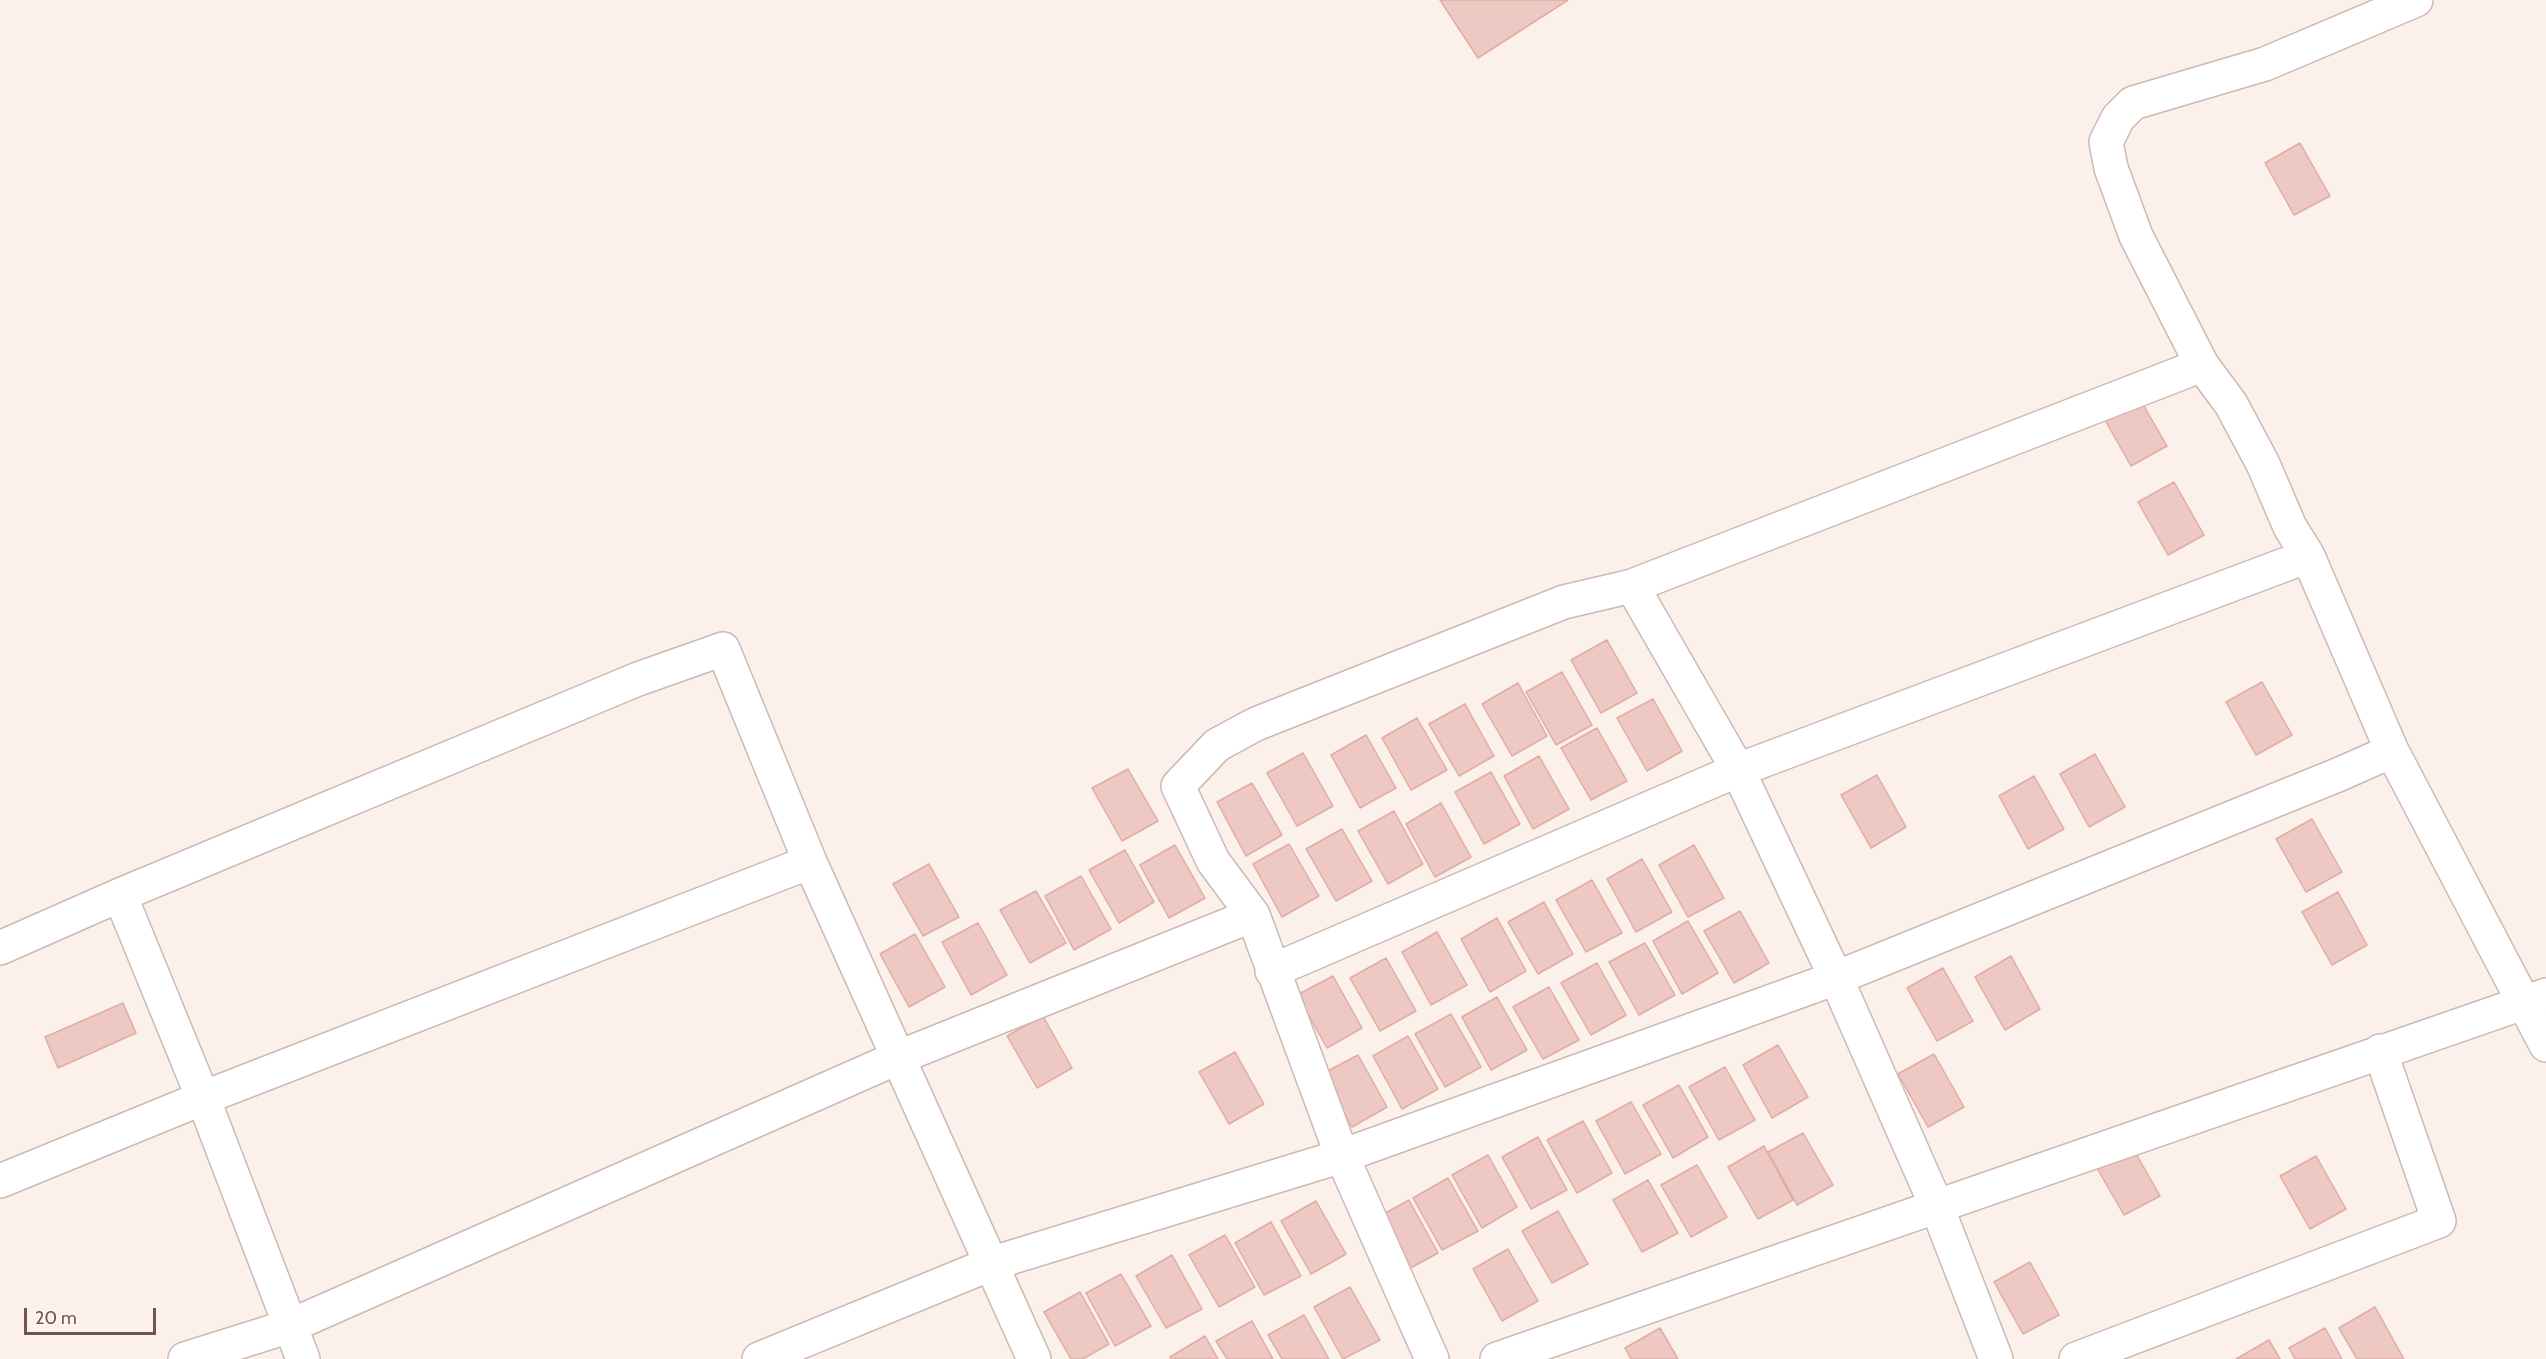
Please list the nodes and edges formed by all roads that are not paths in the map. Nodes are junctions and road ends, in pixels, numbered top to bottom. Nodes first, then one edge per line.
1 (2416, 0) edge
2 (2202, 365) junction
3 (2308, 556) junction
4 (1632, 586) junction
5 (2392, 751) junction
6 (1738, 770) junction
7 (810, 862) junction
8 (120, 895) junction
9 (1253, 915) junction
10 (0, 948) edge
11 (1272, 971) junction
12 (1836, 978) junction
13 (2535, 999) edge
14 (2546, 1045) edge
15 (2380, 1051) junction
16 (897, 1058) junction
17 (203, 1098) junction
18 (1342, 1156) junction
19 (0, 1181) edge
20 (1936, 1207) junction
21 (993, 1263) junction
22 (290, 1326) junction
23 (185, 1359) edge
24 (303, 1359) edge
25 (759, 1359) edge
26 (1034, 1359) edge
27 (1432, 1359) edge
28 (1497, 1359) edge
29 (1996, 1359) edge
30 (2076, 1359) edge

1 - 2 street
2 - 3 street
2 - 4 street
3 - 5 street
3 - 6 street
4 - 6 street
4 - 9 street
5 - 12 street
5 - 13 street
6 - 11 street
6 - 12 street
7 - 8 street
7 - 16 street
7 - 17 street
8 - 10 street
8 - 17 street
9 - 11 street
9 - 16 street
11 - 18 street
12 - 18 street
12 - 20 street
13 - 14 street
13 - 15 street
15 - 20 street
15 - 30 street
16 - 21 street
16 - 22 street
17 - 19 street
17 - 22 street
18 - 21 street
18 - 27 street
20 - 28 street
20 - 29 street
21 - 25 street
21 - 26 street
22 - 23 street
22 - 24 street

